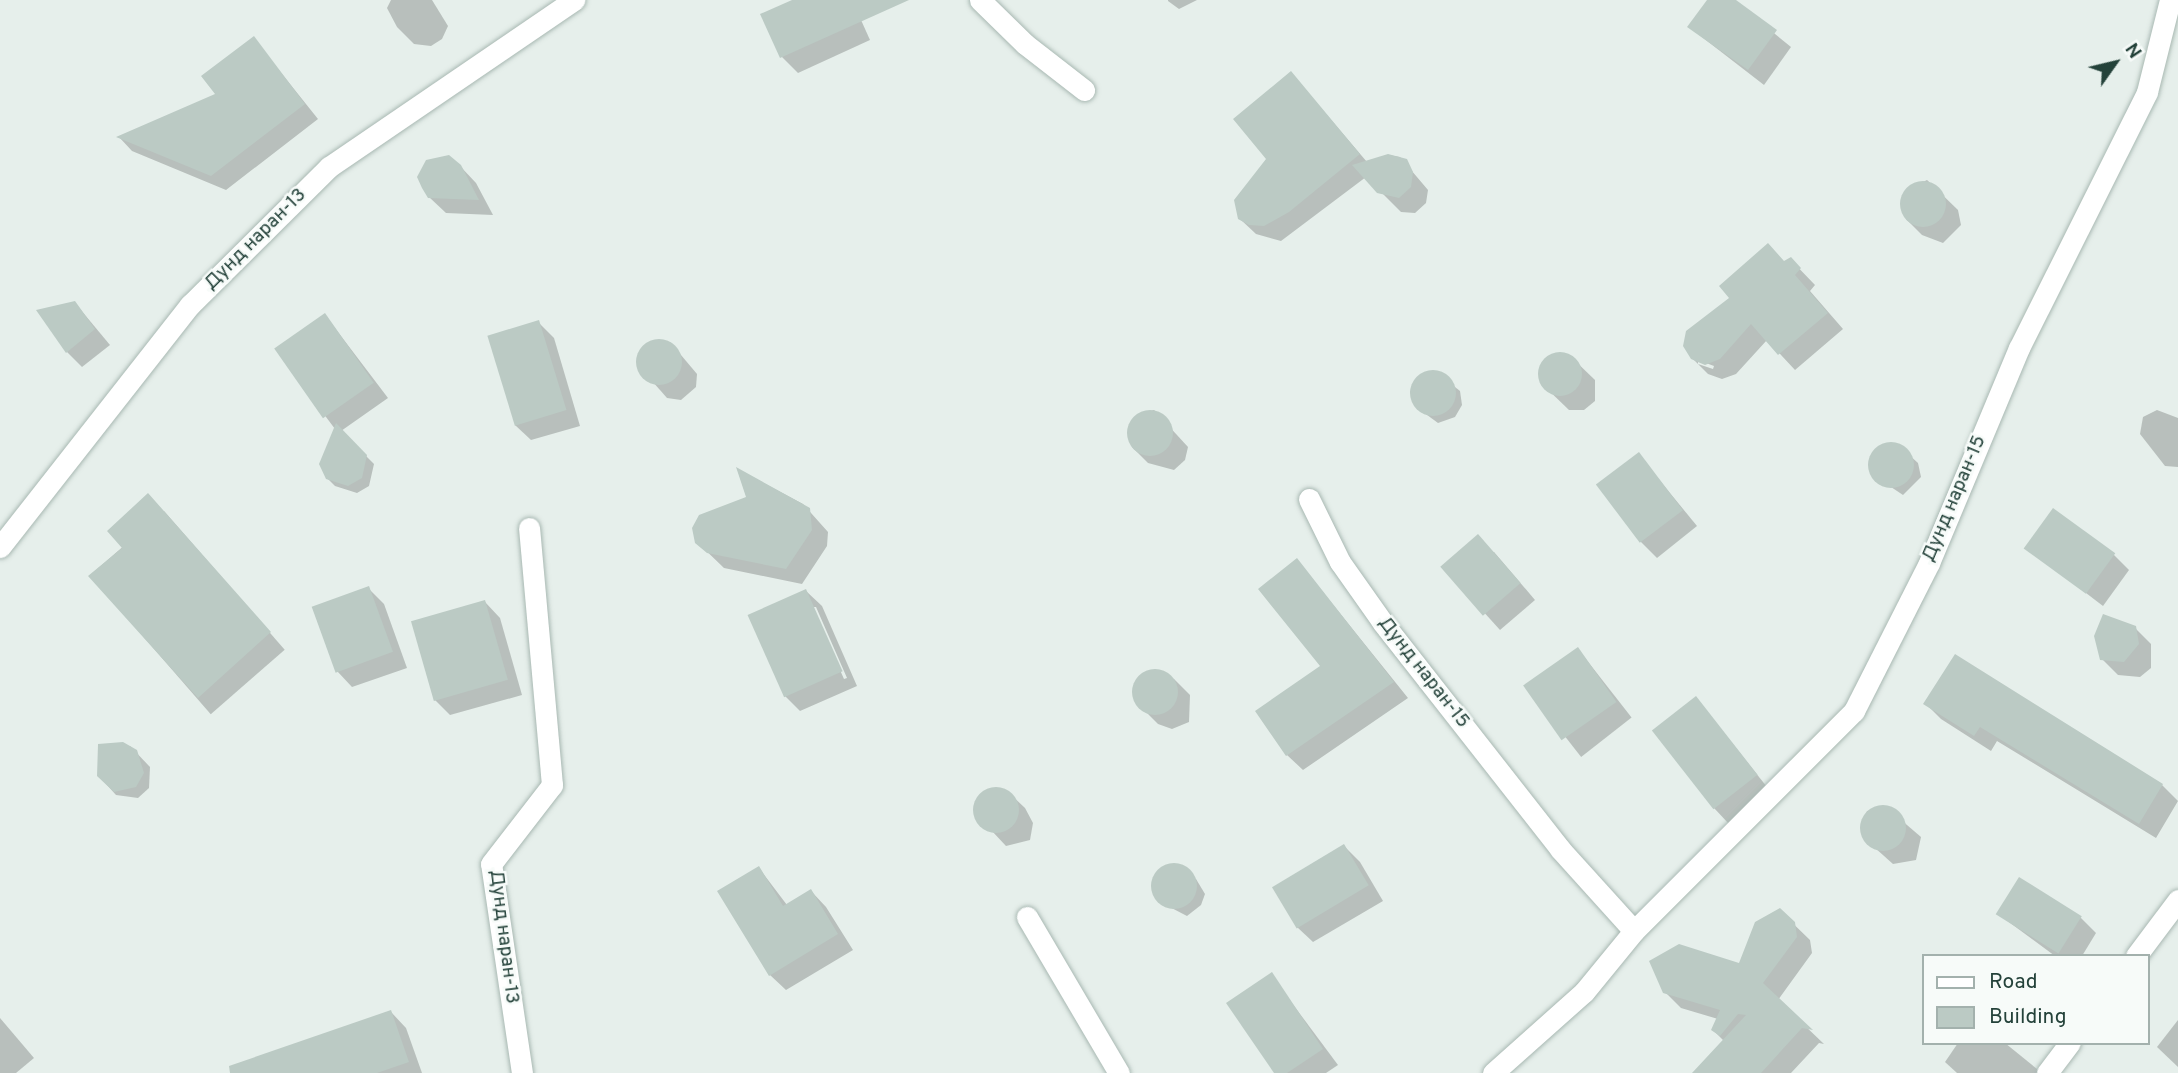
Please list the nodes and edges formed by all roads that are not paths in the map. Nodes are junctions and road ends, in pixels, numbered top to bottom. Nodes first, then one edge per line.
1 (574, 0) edge
2 (980, 0) edge
3 (2170, 0) edge
4 (1084, 90) dead end
5 (1309, 499) dead end
6 (528, 528) dead end
7 (0, 547) edge
8 (2178, 900) edge
9 (1027, 917) dead end
10 (1634, 931) junction
11 (2138, 954) edge
12 (2069, 1045) edge
13 (522, 1073) edge
14 (1119, 1073) edge
15 (1493, 1073) edge
16 (2048, 1073) edge

1 - 7 street, Дунд наран-13
2 - 4 street
3 - 10 street, Дунд наран-15
5 - 10 street, Дунд наран-15
6 - 13 street, Дунд наран-13
8 - 11 street
9 - 14 street
10 - 15 street, Дунд наран-15
12 - 16 street

